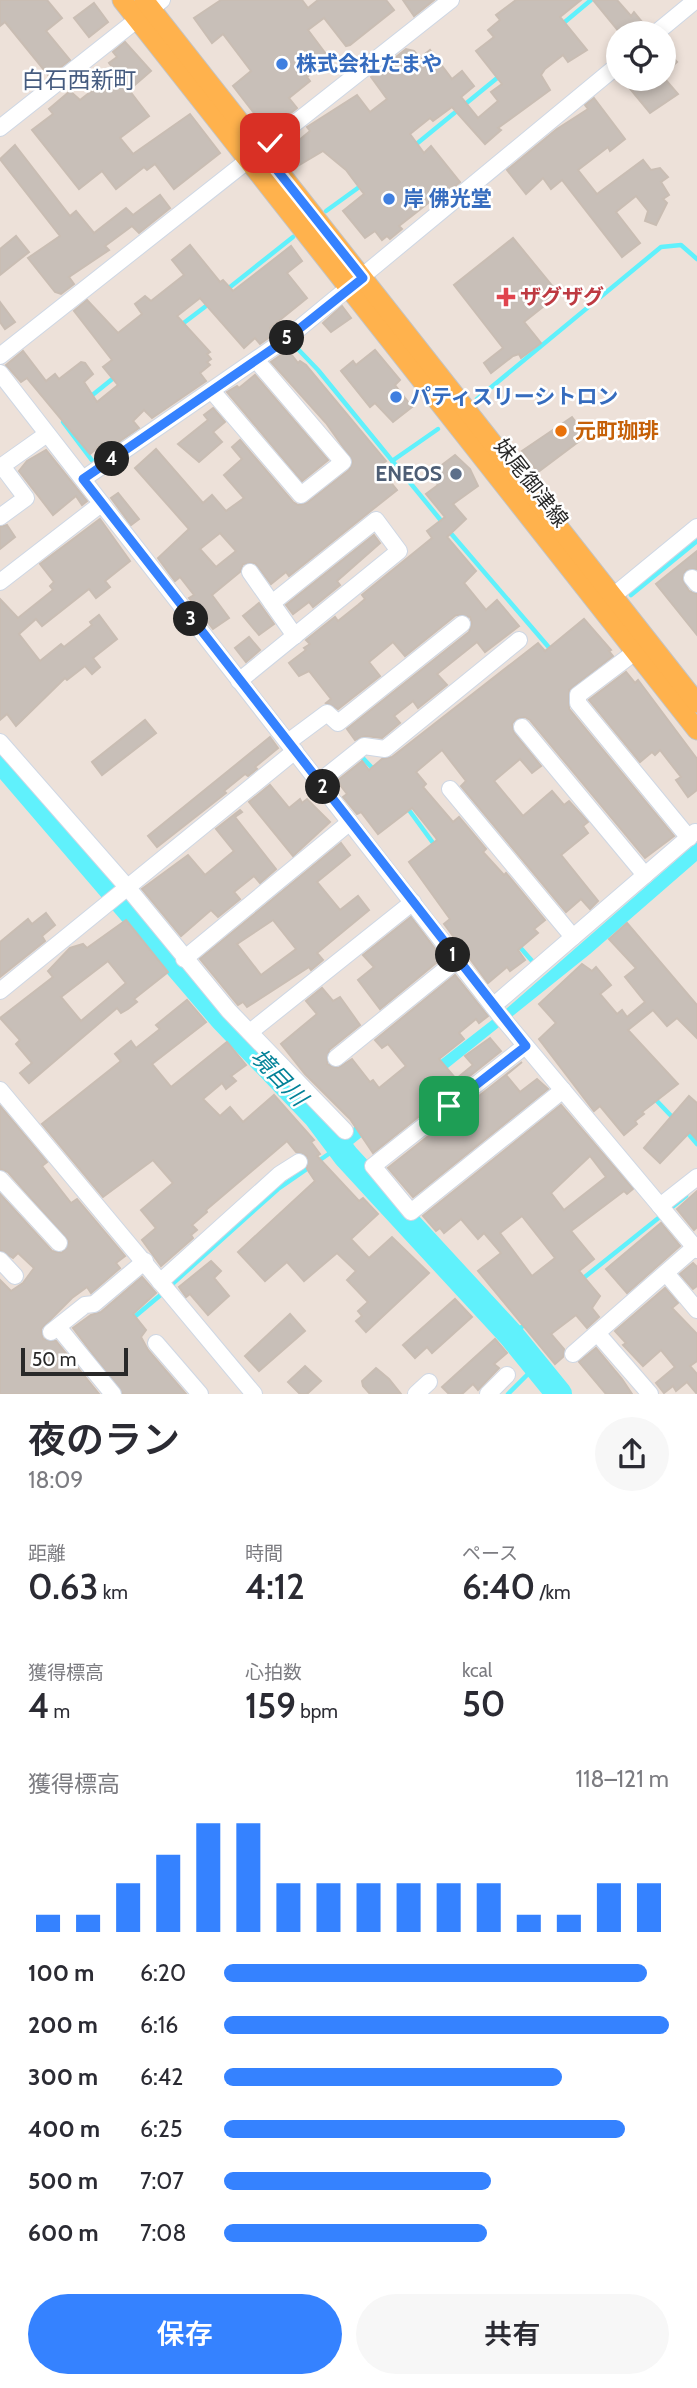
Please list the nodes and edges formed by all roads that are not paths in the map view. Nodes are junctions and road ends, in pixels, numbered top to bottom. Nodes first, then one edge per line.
1 (122, 0) edge
2 (451, 0) edge
3 (696, 0) edge
4 (148, 7) edge
5 (671, 21) edge
6 (606, 75) edge
7 (0, 128) edge
8 (255, 155) junction
9 (356, 283) junction
10 (0, 356) edge
11 (256, 360) junction
12 (0, 373) edge
13 (212, 391) junction
14 (47, 434) junction
15 (83, 479) junction
16 (101, 503) junction
17 (0, 517) edge
18 (697, 527) edge
19 (250, 572) dead end
20 (0, 582) edge
21 (613, 596) junction
22 (272, 603) junction
23 (462, 624) dead end
24 (295, 636) junction
25 (519, 639) dead end
26 (641, 647) junction
27 (239, 681) junction
28 (697, 704) edge
29 (522, 727) dead end
30 (697, 730) edge
31 (0, 743) edge
32 (291, 747) junction
33 (319, 782) junction
34 (450, 789) dead end
35 (350, 822) junction
36 (693, 834) edge
37 (645, 875) junction
38 (122, 892) junction
39 (413, 902) junction
40 (573, 937) junction
41 (184, 959) junction
42 (457, 960) junction
43 (0, 992) edge
44 (499, 1014) junction
45 (250, 1032) junction
46 (526, 1046) junction
47 (336, 1058) dead end
48 (0, 1090) edge
49 (563, 1090) junction
50 (345, 1131) dead end
51 (299, 1162) dead end
52 (697, 1177) edge
53 (0, 1179) edge
54 (664, 1210) junction
55 (59, 1244) dead end
56 (696, 1248) edge
57 (0, 1260) edge
58 (145, 1261) junction
59 (666, 1273) junction
60 (15, 1276) dead end
61 (164, 1287) junction
62 (697, 1310) edge
63 (597, 1333) junction
64 (156, 1343) dead end
65 (573, 1354) dead end
66 (507, 1375) dead end
67 (429, 1382) dead end
68 (113, 1394) edge
69 (200, 1394) edge
70 (254, 1394) edge
71 (416, 1394) edge
72 (488, 1394) edge
73 (650, 1394) edge

1 - 4 main road, 妹尾御津線
2 - 8 street
3 - 5 street
4 - 7 street
4 - 8 main road, 妹尾御津線
6 - 9 street
8 - 9 main road, 妹尾御津線
8 - 10 street
9 - 11 street
9 - 21 main road, 妹尾御津線
9 - 26 main road, 妹尾御津線
11 - 13 street
11 - 13 street
12 - 14 street
13 - 15 street
14 - 15 street
14 - 17 street
15 - 16 street
16 - 20 street
16 - 27 street
18 - 21 street
19 - 22 street
21 - 26 main road, 妹尾御津線
22 - 24 street
22 - 24 street
23 - 32 street
24 - 27 street
25 - 33 street
26 - 28 main road, 妹尾御津線
26 - 30 main road, 妹尾御津線
26 - 36 street
27 - 32 street
29 - 37 street
31 - 38 street
32 - 33 street
32 - 38 street
33 - 35 street
34 - 40 street
35 - 39 street
35 - 41 street
36 - 37 street
37 - 40 street
38 - 41 street
38 - 43 street
39 - 42 street
39 - 45 street
40 - 44 street
41 - 45 street
42 - 44 street
42 - 47 street
44 - 46 street
45 - 50 street
46 - 49 street
46 - 49 street
48 - 58 street
49 - 54 street
51 - 61 street
52 - 54 street
53 - 55 street
54 - 56 street
56 - 59 street
57 - 60 street
58 - 61 street
58 - 68 street
59 - 62 street
59 - 63 street
61 - 70 street
63 - 65 street
63 - 73 street
64 - 69 street
66 - 72 street
67 - 71 street

